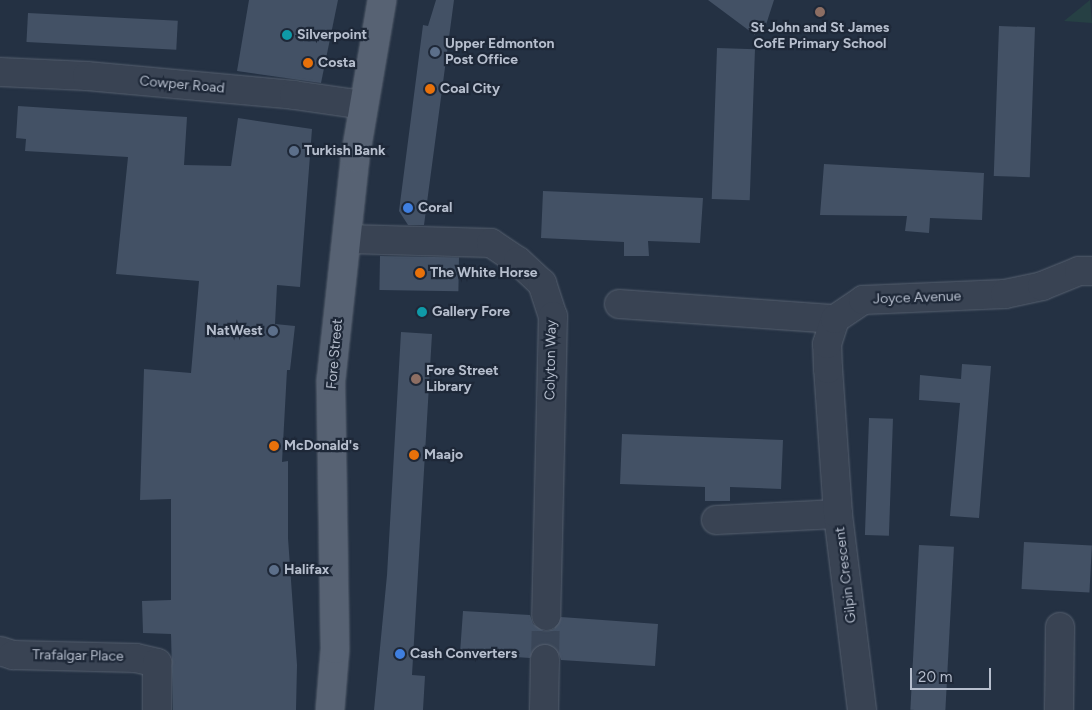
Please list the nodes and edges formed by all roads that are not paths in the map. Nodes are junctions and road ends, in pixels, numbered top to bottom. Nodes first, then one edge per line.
1 (382, 0) edge
2 (0, 72) edge
3 (363, 105) junction
4 (348, 239) junction
5 (1092, 271) edge
6 (619, 304) dead end
7 (835, 319) junction
8 (838, 514) junction
9 (716, 520) dead end
10 (546, 616) tunnel mouth
11 (1060, 627) dead end
12 (0, 651) edge
13 (545, 659) tunnel mouth
14 (157, 710) edge
15 (330, 710) edge
16 (544, 710) edge
17 (862, 710) edge
18 (1058, 710) edge

1 - 3 main road, Fore Street
2 - 3 street, Cowper Road
3 - 4 main road, Fore Street
4 - 10 street, Colyton Way
4 - 15 main road, Fore Street
5 - 7 street, Joyce Avenue
6 - 7 street
7 - 8 street, Gilpin Crescent
8 - 9 street
8 - 17 street, Gilpin Crescent
11 - 18 street
12 - 14 street, Trafalgar Place
13 - 16 street

